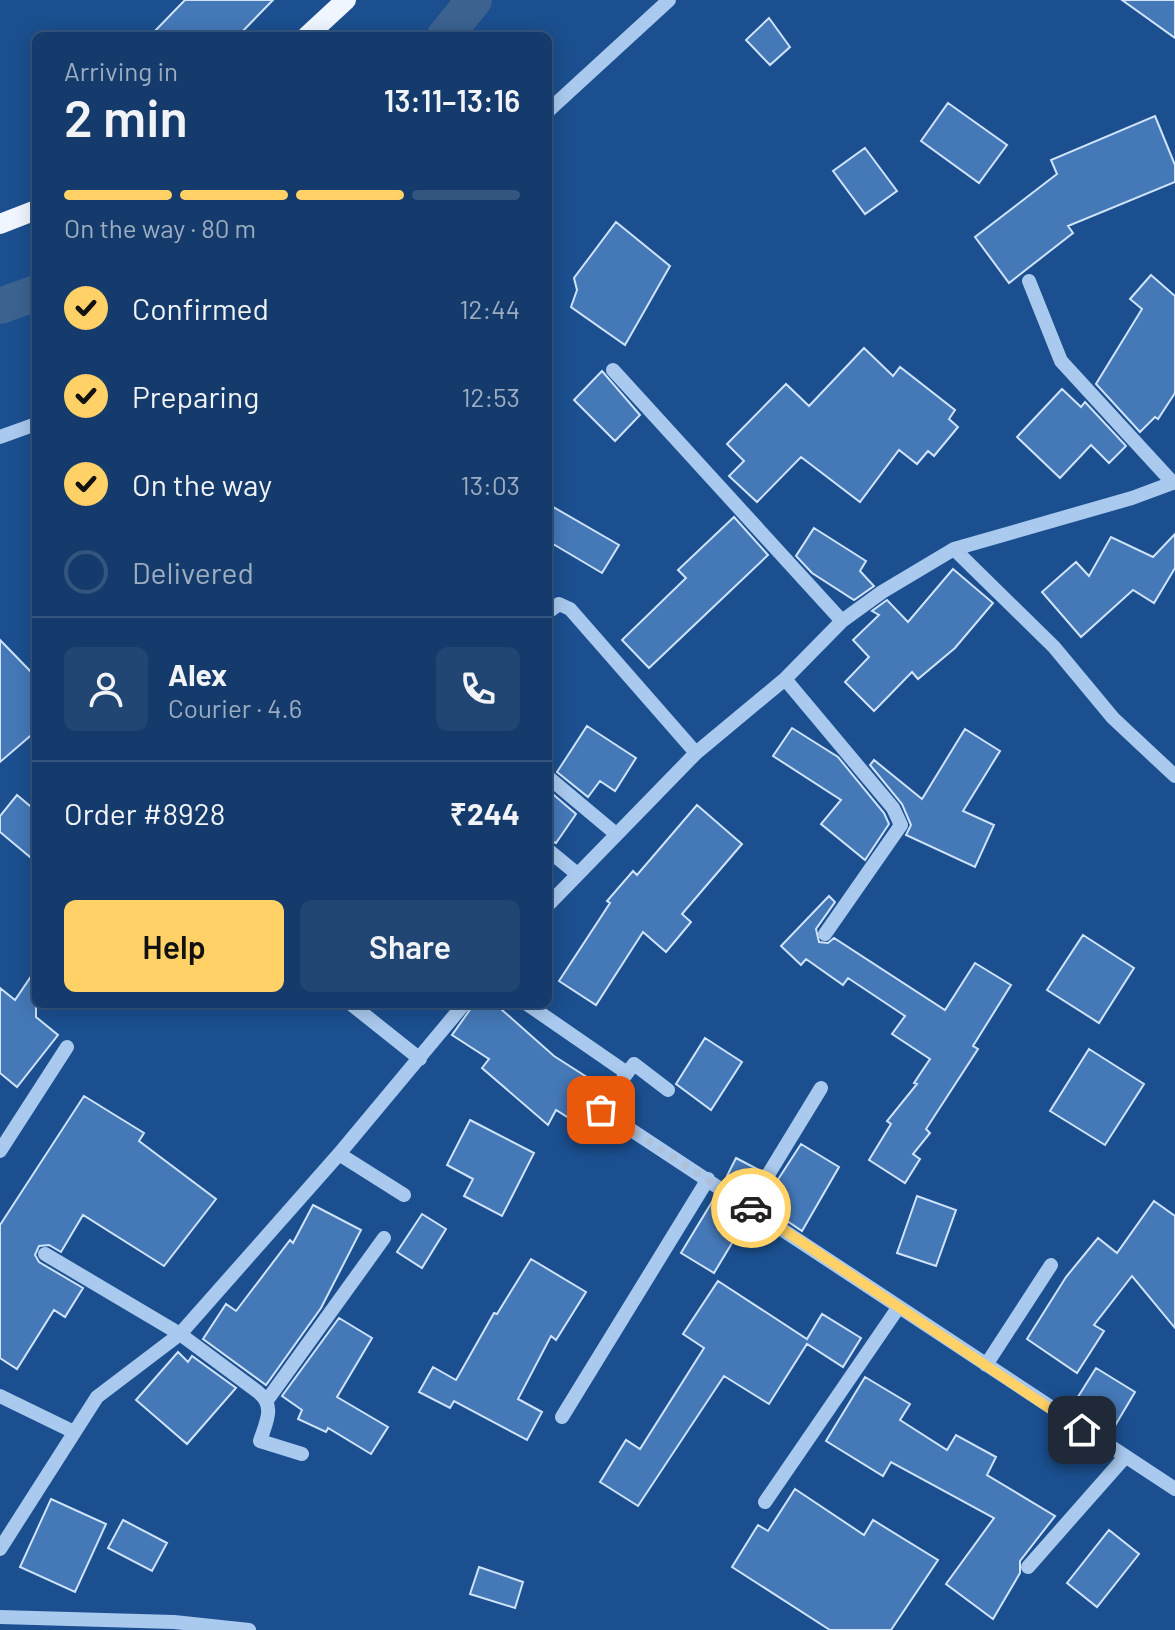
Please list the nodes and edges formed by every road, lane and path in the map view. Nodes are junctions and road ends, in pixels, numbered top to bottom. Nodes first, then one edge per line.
1 (346, 0) edge
2 (669, 0) edge
3 (311, 32) edge
4 (552, 107) edge
5 (32, 212) edge
6 (0, 224) edge
7 (1029, 281) dead end
8 (613, 370) dead end
9 (32, 425) edge
10 (0, 437) edge
11 (1174, 483) edge
12 (954, 549) junction
13 (552, 609) edge
14 (842, 621) junction
15 (785, 679) junction
16 (696, 753) junction
17 (1175, 776) edge
18 (552, 780) edge
19 (616, 834) junction
20 (552, 853) edge
21 (576, 873) junction
22 (552, 900) edge
23 (825, 934) dead end
24 (356, 1008) edge
25 (461, 1008) edge
26 (533, 1008) edge
27 (67, 1047) dead end
28 (420, 1059) junction
29 (627, 1073) junction
30 (821, 1088) dead end
31 (668, 1090) dead end
32 (0, 1151) edge
33 (339, 1154) junction
34 (708, 1179) junction
35 (404, 1195) dead end
36 (749, 1206) junction
37 (384, 1238) dead end
38 (45, 1254) dead end
39 (1051, 1265) dead end
40 (898, 1308) junction
41 (180, 1334) junction
42 (986, 1365) junction
43 (0, 1396) edge
44 (268, 1399) junction
45 (562, 1417) dead end
46 (74, 1432) junction
47 (302, 1454) dead end
48 (1125, 1457) junction
49 (1175, 1489) edge
50 (765, 1502) dead end
51 (0, 1549) edge
52 (1028, 1567) dead end
53 (0, 1617) edge
54 (249, 1630) edge

1 - 3 main road
2 - 4 street
5 - 6 main road
7 - 11 street
8 - 14 street
9 - 10 street
11 - 12 street
12 - 14 street
12 - 17 street
13 - 16 street
14 - 15 street
15 - 16 street
15 - 23 street
16 - 19 street
18 - 19 street
19 - 21 street
20 - 21 street
21 - 22 street
24 - 28 street
25 - 28 street
26 - 29 street
27 - 32 street
28 - 33 street
29 - 31 street
29 - 34 street
30 - 36 street
33 - 35 street
33 - 41 street
34 - 36 street
34 - 45 street
36 - 40 street
37 - 44 street
38 - 41 street
39 - 42 street
40 - 42 street
40 - 50 street
41 - 44 street
41 - 46 street
42 - 48 street
43 - 46 street
44 - 47 street
46 - 51 street
48 - 49 street
48 - 52 street
53 - 54 street

